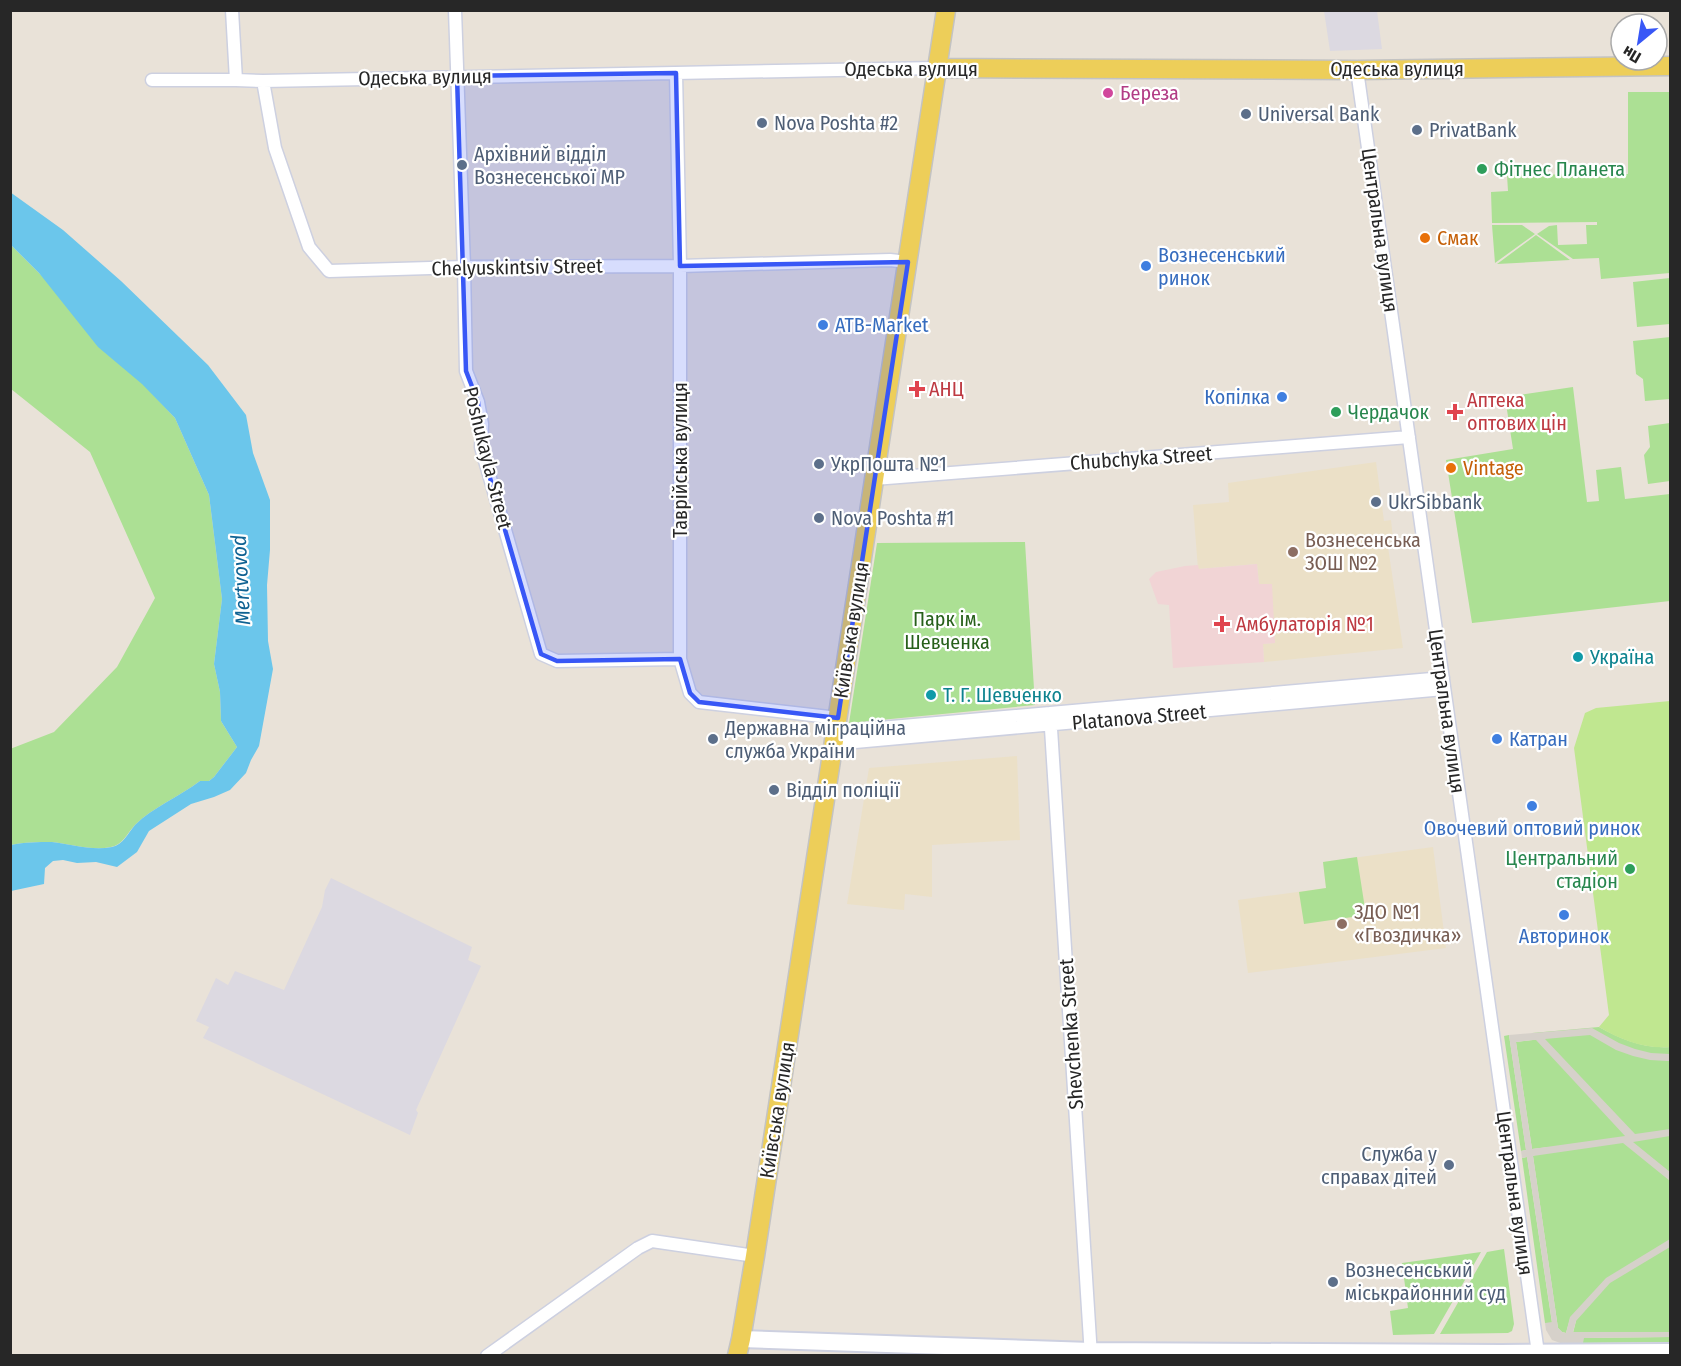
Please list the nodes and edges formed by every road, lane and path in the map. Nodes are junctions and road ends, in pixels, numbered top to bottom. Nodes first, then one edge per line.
1 (232, 10) edge
2 (455, 10) edge
3 (946, 10) edge
4 (1671, 66) edge
5 (937, 68) junction
6 (1357, 70) junction
7 (676, 73) junction
8 (457, 76) junction
9 (152, 80) dead end
10 (236, 80) junction
11 (263, 81) junction
12 (908, 262) junction
13 (680, 266) junction
14 (464, 267) junction
15 (1409, 437) junction
16 (874, 479) junction
17 (680, 659) junction
18 (1443, 683) junction
19 (1051, 719) junction
20 (835, 731) junction
21 (755, 1256) junction
22 (739, 1347) edge
23 (1671, 1352) edge
24 (1091, 1353) edge
25 (1538, 1353) junction
26 (487, 1356) edge

1 - 10 street
2 - 8 street, Poshukayla Street
3 - 5 main road, Київська вулиця
4 - 6 main road, Одеська вулиця
5 - 6 main road, Одеська вулиця
5 - 7 street, Одеська вулиця
5 - 12 main road, Київська вулиця
6 - 15 street, Центральна вулиця
7 - 8 street, Одеська вулиця
7 - 13 street, Таврійська вулиця
8 - 11 street, Одеська вулиця
8 - 14 street, Poshukayla Street
9 - 10 street, Одеська вулиця
10 - 11 street, Одеська вулиця
11 - 14 street, Chelyuskintsiv Street
12 - 13 street, Chelyuskintsiv Street
12 - 16 main road, Київська вулиця
13 - 14 street, Chelyuskintsiv Street
13 - 17 street, Таврійська вулиця
14 - 17 street, Poshukayla Street
15 - 16 street, Chubchyka Street
15 - 18 street, Центральна вулиця
16 - 20 main road, Київська вулиця
17 - 20 street, Таврійська вулиця
18 - 19 street, Platanova Street
18 - 25 street, Центральна вулиця
19 - 20 street, Platanova Street
19 - 24 street, Shevchenka Street
20 - 21 main road, Київська вулиця
21 - 22 main road, Київська вулиця
21 - 26 street
22 - 24 main road
23 - 25 main road
24 - 25 main road

